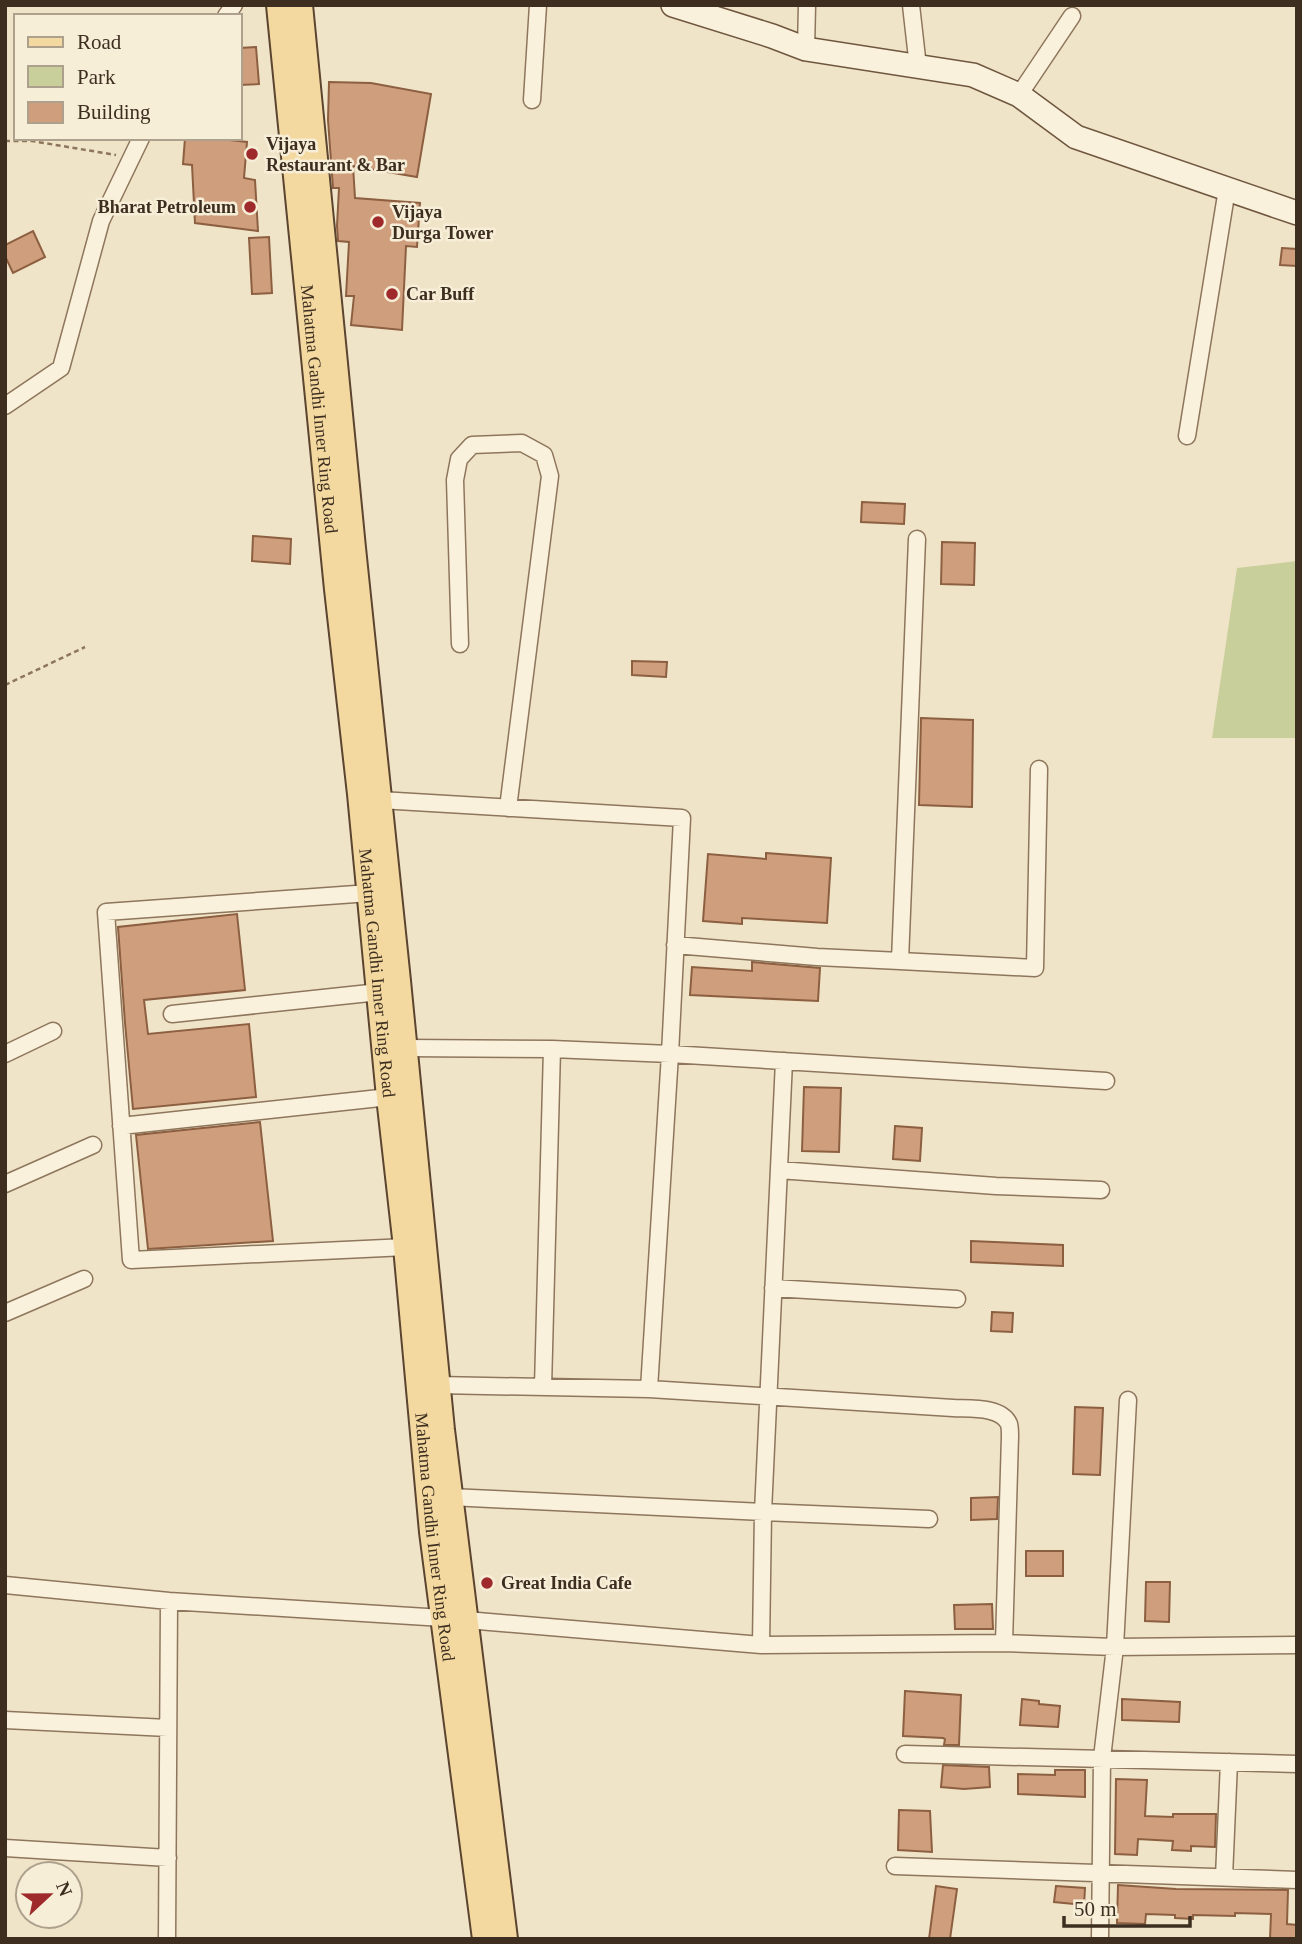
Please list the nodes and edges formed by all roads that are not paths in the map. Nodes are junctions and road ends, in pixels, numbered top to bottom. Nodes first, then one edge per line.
1 (279, 5) edge
2 (300, 5) edge
3 (538, 5) edge
4 (673, 5) edge
5 (807, 5) edge
6 (911, 5) edge
7 (1072, 16) dead end
8 (806, 49) junction
9 (918, 67) junction
10 (1019, 95) junction
11 (532, 100) dead end
12 (140, 140) edge
13 (1227, 190) junction
14 (1297, 213) edge
15 (5, 406) edge
16 (1187, 436) dead end
17 (917, 539) dead end
18 (460, 644) dead end
19 (1039, 769) dead end
20 (380, 800) junction
21 (508, 808) junction
22 (370, 893) junction
23 (676, 945) junction
24 (900, 961) junction
25 (379, 992) junction
26 (172, 1014) dead end
27 (53, 1031) dead end
28 (405, 1048) junction
29 (552, 1049) junction
30 (5, 1054) edge
31 (670, 1054) junction
32 (783, 1061) junction
33 (1106, 1081) dead end
34 (389, 1097) junction
35 (121, 1126) junction
36 (93, 1145) dead end
37 (779, 1170) junction
38 (5, 1184) edge
39 (1101, 1190) dead end
40 (406, 1247) junction
41 (84, 1279) dead end
42 (774, 1288) junction
43 (957, 1299) dead end
44 (5, 1313) edge
45 (438, 1385) junction
46 (543, 1387) junction
47 (649, 1389) junction
48 (768, 1398) junction
49 (1128, 1400) dead end
50 (450, 1497) junction
51 (763, 1512) junction
52 (929, 1519) dead end
53 (5, 1585) edge
54 (169, 1601) junction
55 (454, 1620) junction
56 (1004, 1643) junction
57 (761, 1645) junction
58 (1297, 1645) edge
59 (1115, 1647) junction
60 (5, 1720) edge
61 (168, 1728) junction
62 (905, 1754) dead end
63 (1102, 1758) junction
64 (1229, 1762) junction
65 (1297, 1764) edge
66 (5, 1847) edge
67 (168, 1858) junction
68 (895, 1866) dead end
69 (1100, 1873) junction
70 (1224, 1877) junction
71 (1297, 1880) edge
72 (167, 1939) edge
73 (485, 1939) edge
74 (505, 1939) edge
75 (1100, 1939) edge

1 - 22 main road, Mahatma Gandhi Inner Ring Road
2 - 20 main road, Mahatma Gandhi Inner Ring Road
3 - 11 street
4 - 8 main road
5 - 8 street
6 - 9 street
7 - 10 street
8 - 9 main road
9 - 10 main road
10 - 13 main road
12 - 15 street
13 - 14 main road
13 - 16 street
17 - 24 street
18 - 21 street
19 - 24 street
20 - 21 street
20 - 28 main road, Mahatma Gandhi Inner Ring Road
21 - 23 street
22 - 25 main road, Mahatma Gandhi Inner Ring Road
22 - 35 street
23 - 24 street
23 - 31 street
25 - 26 street
25 - 34 main road, Mahatma Gandhi Inner Ring Road
27 - 30 street
28 - 29 street
28 - 45 main road, Mahatma Gandhi Inner Ring Road
29 - 31 street
29 - 46 street
31 - 32 street
31 - 47 street
32 - 33 street
32 - 37 street
34 - 35 street
34 - 40 main road, Mahatma Gandhi Inner Ring Road
35 - 40 street
36 - 38 street
37 - 39 street
37 - 42 street
40 - 55 main road, Mahatma Gandhi Inner Ring Road
41 - 44 street
42 - 43 street
42 - 48 street
45 - 46 street
45 - 50 main road, Mahatma Gandhi Inner Ring Road
46 - 47 street
47 - 48 street
48 - 51 street
48 - 56 street
49 - 59 street
50 - 51 street
50 - 55 main road, Mahatma Gandhi Inner Ring Road
51 - 52 street
51 - 57 street
53 - 54 street
54 - 55 street
54 - 61 street
55 - 57 street
55 - 73 main road, Mahatma Gandhi Inner Ring Road
55 - 74 main road, Mahatma Gandhi Inner Ring Road
56 - 57 street
56 - 59 street
58 - 59 street
59 - 63 street
60 - 61 street
61 - 67 street
62 - 63 street
63 - 64 street
63 - 69 street
64 - 65 street
64 - 70 street
66 - 67 street
67 - 72 street
68 - 69 street
69 - 70 street
69 - 75 street
70 - 71 street

